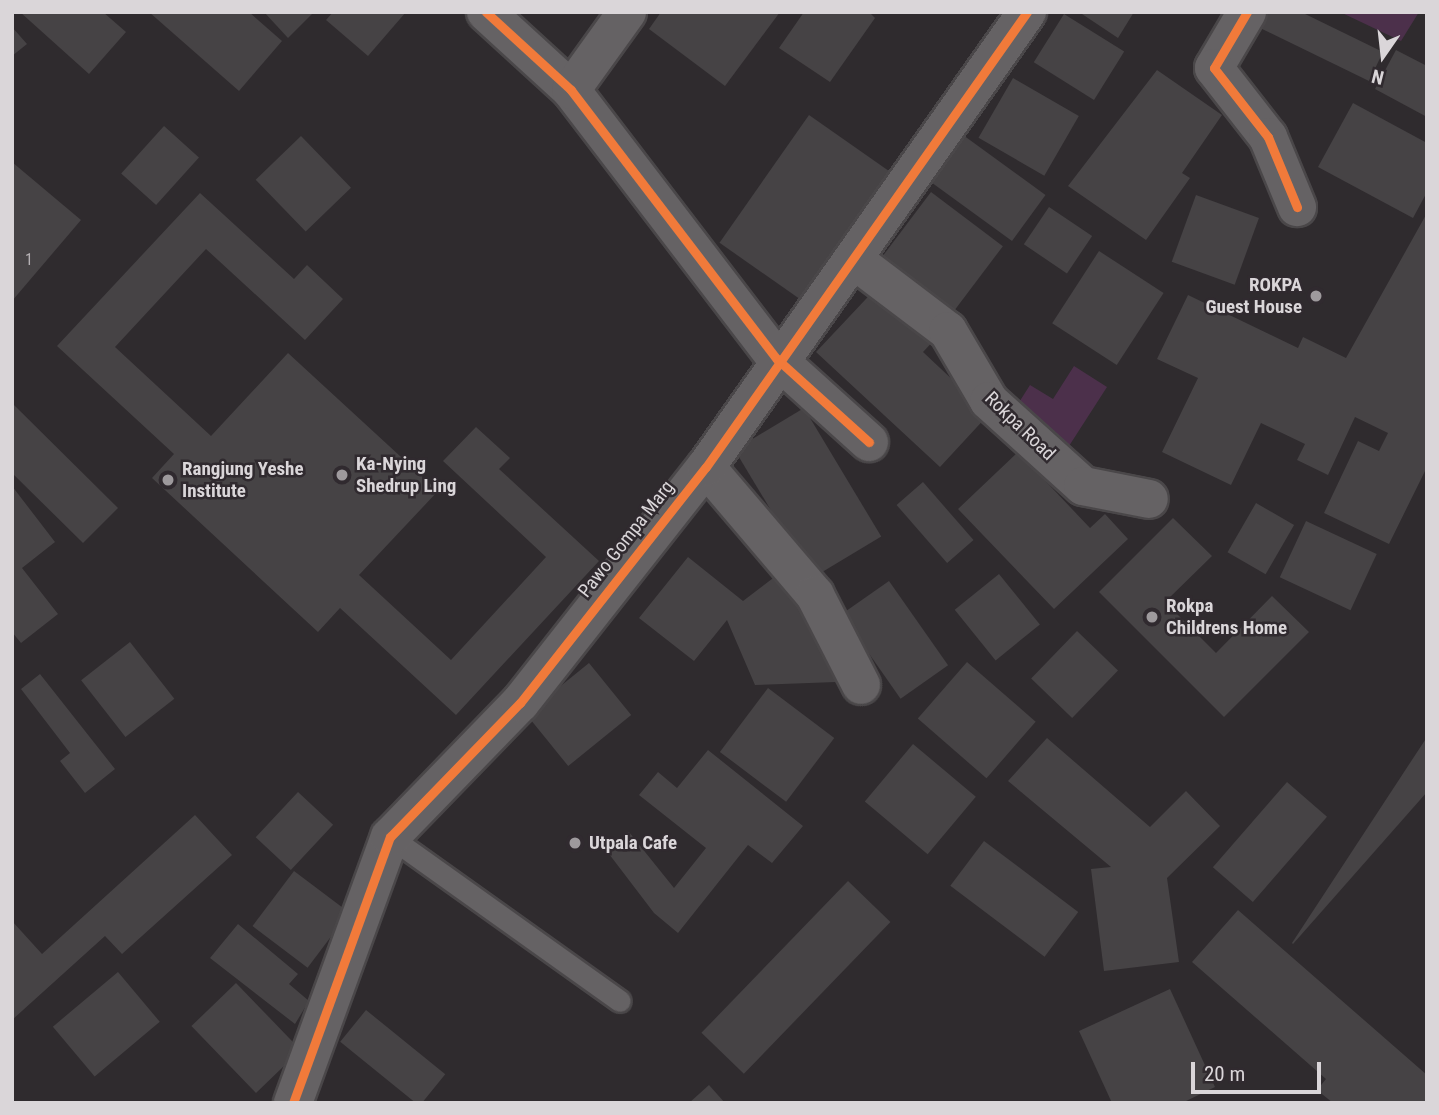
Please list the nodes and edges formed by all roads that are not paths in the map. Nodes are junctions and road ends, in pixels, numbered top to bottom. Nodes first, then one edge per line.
1 (486, 12) edge
2 (627, 12) edge
3 (1027, 12) edge
4 (1247, 12) edge
5 (571, 90) junction
6 (1297, 207) dead end
7 (853, 259) junction
8 (777, 359) junction
9 (869, 442) dead end
10 (706, 467) junction
11 (1149, 499) dead end
12 (861, 685) dead end
13 (390, 837) junction
14 (620, 1001) dead end
15 (293, 1103) edge

1 - 5 street
2 - 5 street
3 - 7 street, Pawo Gompa Marg
4 - 6 street
5 - 8 street
7 - 8 street, Pawo Gompa Marg
7 - 11 street, Rokpa Road
8 - 9 street
8 - 10 street, Pawo Gompa Marg
10 - 12 street
10 - 13 street, Pawo Gompa Marg
13 - 14 lane
13 - 15 street, Pawo Gompa Marg

